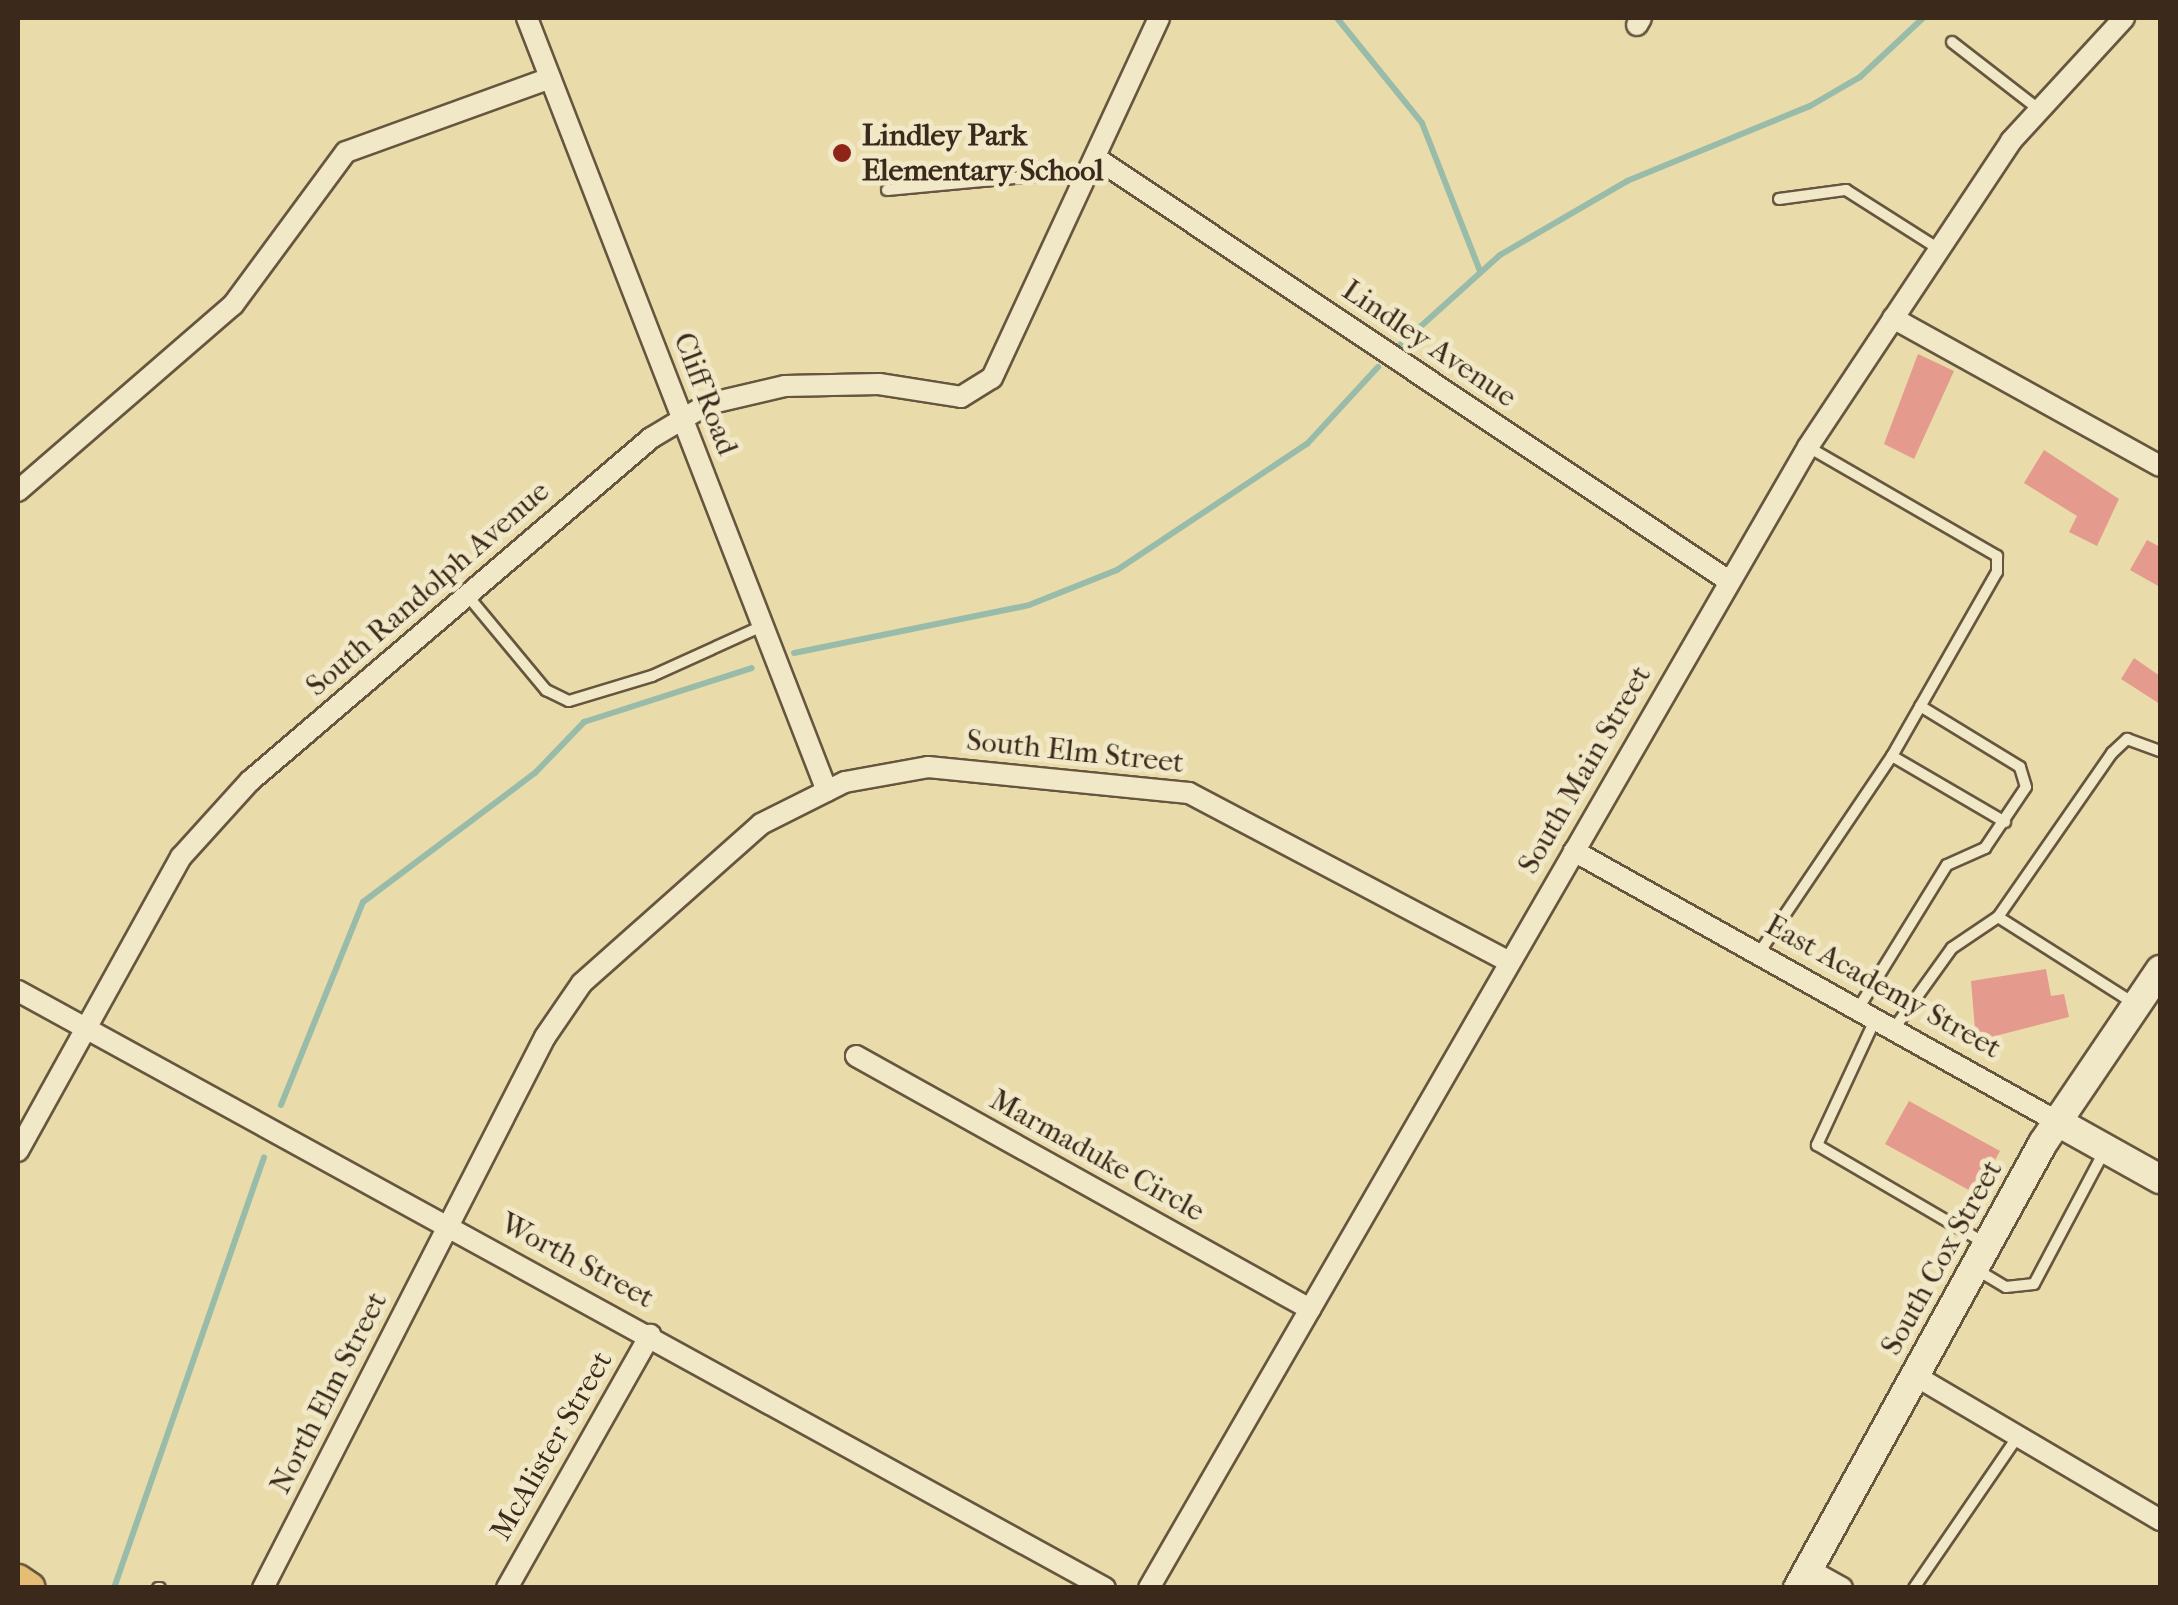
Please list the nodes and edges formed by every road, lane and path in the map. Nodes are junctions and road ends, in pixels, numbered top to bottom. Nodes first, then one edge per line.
1 (527, 18) edge
2 (1158, 18) edge
3 (2124, 18) edge
4 (1952, 42) dead end
5 (550, 78) junction
6 (2036, 108) junction
7 (1093, 164) junction
8 (886, 190) dead end
9 (1780, 199) dead end
10 (1939, 249) junction
11 (1893, 318) junction
12 (682, 419) junction
13 (1808, 448) junction
14 (2160, 466) edge
15 (18, 491) edge
16 (1729, 581) junction
17 (467, 595) junction
18 (763, 626) junction
19 (1920, 706) junction
20 (2160, 751) edge
21 (1892, 756) junction
22 (827, 791) junction
23 (2006, 822) junction
24 (1574, 850) junction
25 (1998, 917) junction
26 (1758, 954) junction
27 (1509, 962) junction
28 (2160, 970) edge
29 (18, 991) edge
30 (2136, 1005) junction
31 (1875, 1020) junction
32 (86, 1028) junction
33 (856, 1056) dead end
34 (2058, 1122) junction
35 (2105, 1149) junction
36 (18, 1151) edge
37 (2160, 1180) edge
38 (450, 1226) junction
39 (1980, 1256) junction
40 (1310, 1308) junction
41 (650, 1335) junction
42 (1914, 1374) junction
43 (2018, 1436) junction
44 (2160, 1520) edge
45 (1803, 1578) edge
46 (18, 1580) edge
47 (30, 1588) edge
48 (263, 1588) edge
49 (507, 1588) edge
50 (1105, 1588) edge
51 (1149, 1588) edge
52 (1842, 1588) edge
53 (1914, 1588) edge

1 - 5 street, Cliff Road
2 - 7 street, South Randolph Avenue
3 - 6 street, South Main Street
4 - 6 lane
5 - 12 street, Cliff Road
5 - 15 street
6 - 10 street, South Main Street
7 - 8 lane
7 - 12 street, South Randolph Avenue
7 - 16 street, Lindley Avenue
9 - 10 lane
10 - 11 street, South Main Street
11 - 13 street, South Main Street
11 - 14 street
12 - 17 street, South Randolph Avenue
12 - 18 street, Cliff Road
13 - 16 street, South Main Street
13 - 19 lane
16 - 24 street, South Main Street
17 - 18 lane
17 - 32 street, South Randolph Avenue
18 - 22 street, Cliff Road
19 - 21 lane
19 - 23 lane
20 - 25 lane
21 - 23 lane
21 - 26 lane
22 - 27 street, South Elm Street
22 - 38 street, South Elm Street
23 - 31 lane
24 - 26 street, East Academy Street
24 - 27 street, South Main Street
25 - 30 lane
25 - 31 lane
26 - 31 street, East Academy Street
27 - 40 street, South Main Street
28 - 30 main road, South Cox Street
29 - 32 street, Worth Street
30 - 34 main road, South Cox Street
31 - 34 street, East Academy Street
31 - 39 lane
32 - 36 street, South Randolph Avenue
32 - 38 street, Worth Street
33 - 40 street, Marmaduke Circle
34 - 35 main road, East Academy Street
34 - 39 main road, South Cox Street
35 - 37 main road, East Academy Street
35 - 39 lane
38 - 41 street, Worth Street
38 - 48 street, North Elm Street
39 - 42 main road, South Cox Street
40 - 51 street, South Main Street
41 - 49 street, McAlister Street
41 - 50 street, Worth Street
42 - 43 street
42 - 45 main road, South Cox Street
43 - 44 street
43 - 53 lane
45 - 52 street
46 - 47 main road

